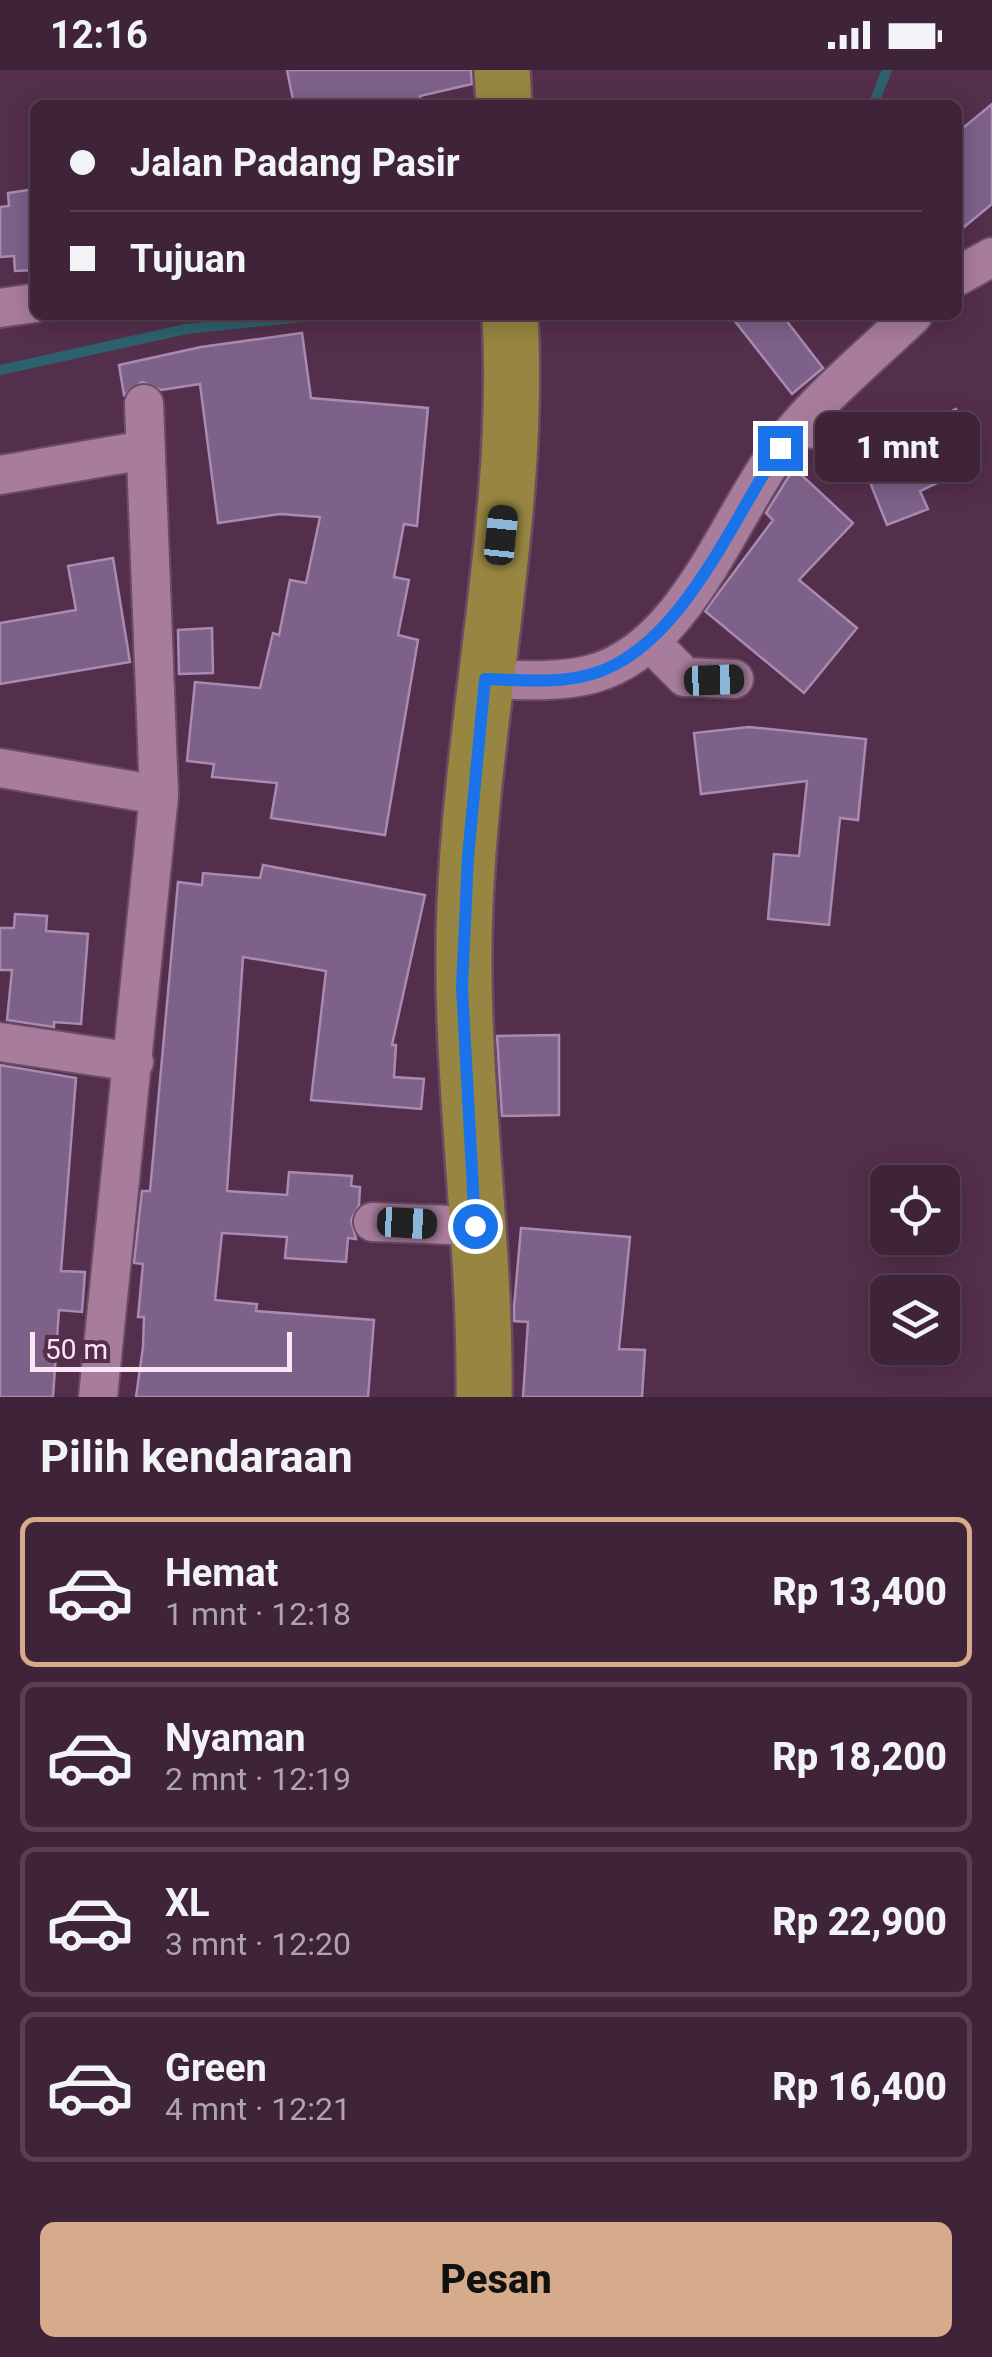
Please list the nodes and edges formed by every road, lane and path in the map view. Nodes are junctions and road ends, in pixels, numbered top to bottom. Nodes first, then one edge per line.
1 (502, 70) edge
2 (504, 100) edge
3 (992, 257) edge
4 (962, 274) edge
5 (30, 304) edge
6 (0, 308) edge
7 (908, 320) edge
8 (511, 324) edge
9 (144, 404) dead end
10 (799, 426) junction
11 (884, 444) dead end
12 (145, 450) junction
13 (0, 476) edge
14 (644, 647) junction
15 (485, 679) junction
16 (734, 679) dead end
17 (0, 768) edge
18 (159, 796) junction
19 (0, 1042) edge
20 (134, 1062) junction
21 (373, 1222) dead end
22 (475, 1226) junction
23 (98, 1397) edge
24 (484, 1397) edge

1 - 2 highway
3 - 4 street
5 - 6 street
7 - 10 street
8 - 15 highway
9 - 12 street
10 - 11 street
10 - 14 street
12 - 13 street
12 - 18 street
14 - 15 street
14 - 16 street
15 - 22 highway
17 - 18 street
18 - 20 street
19 - 20 street
20 - 23 street
21 - 22 street
22 - 24 highway

